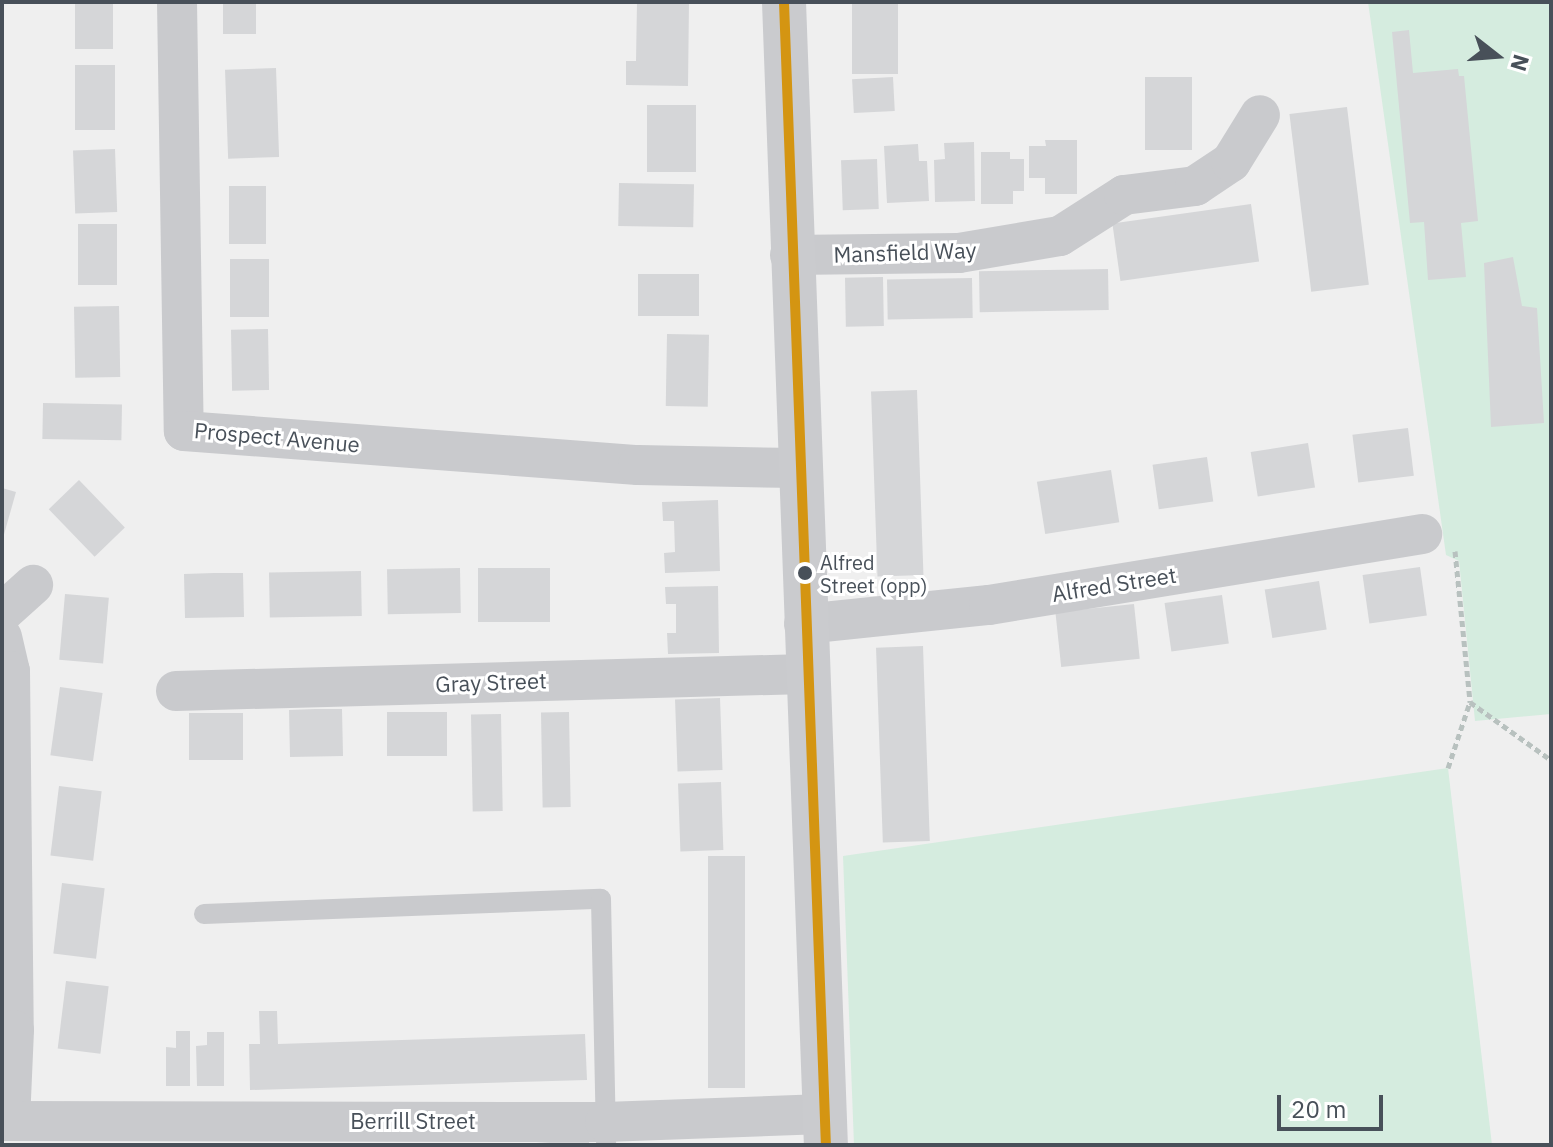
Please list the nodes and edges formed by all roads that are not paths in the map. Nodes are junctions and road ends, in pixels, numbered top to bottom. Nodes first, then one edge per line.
1 (177, 2) edge
2 (784, 2) edge
3 (1260, 115) dead end
4 (790, 255) junction
5 (798, 468) junction
6 (1438, 537) road end
7 (33, 585) dead end
8 (2, 613) edge
9 (804, 624) junction
10 (2, 637) edge
11 (806, 674) junction
12 (176, 691) dead end
13 (204, 914) dead end
14 (6, 1120) edge
15 (825, 1129) edge
16 (606, 1133) edge

1 - 5 street, Prospect Avenue
2 - 4 main road
3 - 4 street, Mansfield Way
4 - 5 main road
5 - 9 main road
6 - 9 street, Alfred Street
7 - 8 street
9 - 11 main road
10 - 14 street
11 - 12 street, Gray Street
11 - 15 main road
13 - 16 lane
14 - 16 street, Berrill Street
15 - 16 street, Berrill Street

